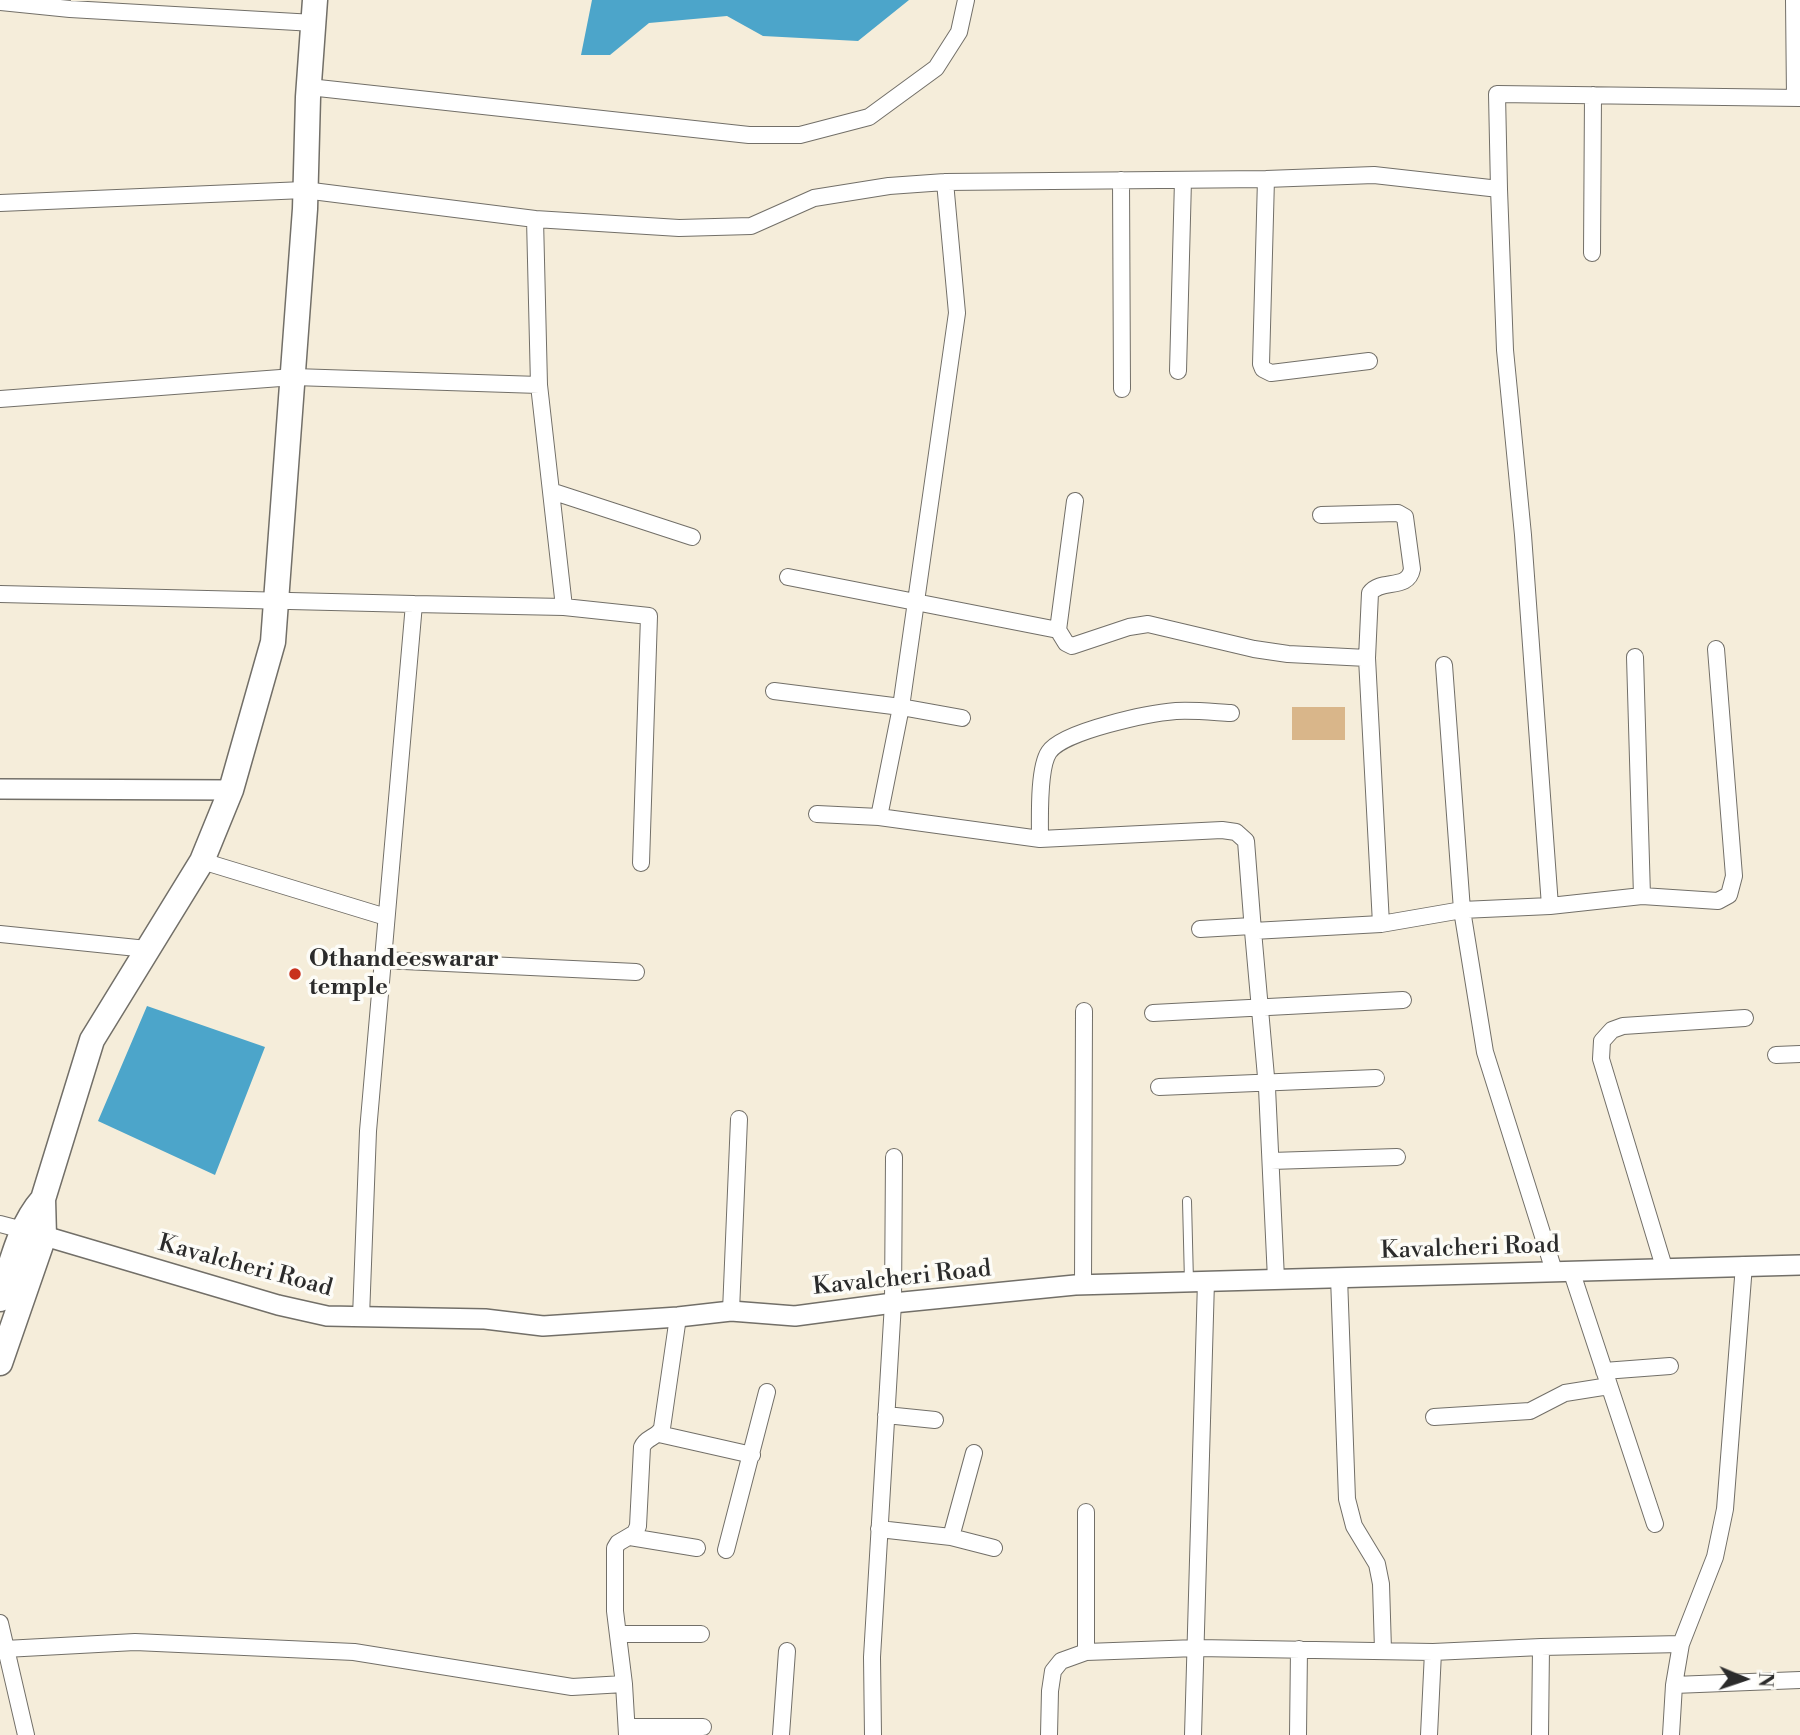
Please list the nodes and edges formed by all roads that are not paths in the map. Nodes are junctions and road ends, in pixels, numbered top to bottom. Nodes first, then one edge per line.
1 (966, 0) edge
2 (1794, 0) edge
3 (0, 2) edge
4 (314, 12) edge
5 (309, 87) junction
6 (1593, 96) junction
7 (1797, 98) edge
8 (1266, 178) junction
9 (1121, 180) junction
10 (1183, 180) junction
11 (945, 182) junction
12 (1499, 189) junction
13 (304, 190) junction
14 (0, 203) edge
15 (536, 219) junction
16 (1592, 253) dead end
17 (1368, 362) dead end
18 (1178, 371) dead end
19 (293, 377) junction
20 (539, 385) junction
21 (1122, 389) dead end
22 (0, 399) edge
23 (551, 491) junction
24 (1075, 501) dead end
25 (1321, 515) dead end
26 (692, 537) dead end
27 (788, 577) dead end
28 (0, 594) edge
29 (276, 600) junction
30 (917, 603) junction
31 (414, 604) junction
32 (564, 607) junction
33 (1058, 630) junction
34 (1716, 649) dead end
35 (1635, 657) dead end
36 (1367, 658) junction
37 (1444, 665) dead end
38 (774, 691) dead end
39 (901, 707) junction
40 (1231, 713) dead end
41 (962, 718) dead end
42 (0, 789) edge
43 (231, 790) junction
44 (817, 814) dead end
45 (880, 817) junction
46 (1040, 839) junction
47 (202, 861) junction
48 (641, 863) dead end
49 (1642, 896) junction
50 (1550, 906) junction
51 (1462, 910) junction
52 (386, 917) junction
53 (1381, 924) junction
54 (1253, 928) junction
55 (1200, 929) dead end
56 (0, 934) edge
57 (147, 949) junction
58 (383, 960) junction
59 (636, 972) dead end
60 (1403, 999) dead end
61 (1259, 1007) junction
62 (1084, 1010) dead end
63 (1153, 1013) dead end
64 (1745, 1018) dead end
65 (1800, 1054) edge
66 (1776, 1055) dead end
67 (1376, 1078) dead end
68 (1267, 1082) junction
69 (1159, 1087) dead end
70 (739, 1119) dead end
71 (894, 1157) dead end
72 (1397, 1157) dead end
73 (1271, 1161) junction
74 (1187, 1201) dead end
75 (22, 1230) edge
76 (1744, 1265) junction
77 (1800, 1265) edge
78 (1664, 1267) junction
79 (1562, 1270) junction
80 (1339, 1277) junction
81 (1276, 1279) junction
82 (1197, 1282) junction
83 (1083, 1285) junction
84 (0, 1299) edge
85 (893, 1303) junction
86 (732, 1311) junction
87 (361, 1317) junction
88 (678, 1317) junction
89 (0, 1363) edge
90 (1670, 1366) dead end
91 (1607, 1379) junction
92 (767, 1392) dead end
93 (886, 1415) junction
94 (1434, 1417) dead end
95 (934, 1420) dead end
96 (659, 1434) junction
97 (974, 1452) dead end
98 (752, 1455) junction
99 (1086, 1512) dead end
100 (1654, 1524) dead end
101 (879, 1529) junction
102 (630, 1537) junction
103 (951, 1537) junction
104 (697, 1548) dead end
105 (994, 1548) dead end
106 (726, 1550) dead end
107 (0, 1623) edge
108 (618, 1634) junction
109 (701, 1634) dead end
110 (1681, 1644) junction
111 (1541, 1647) junction
112 (1197, 1648) junction
113 (5, 1649) junction
114 (1299, 1649) junction
115 (1383, 1650) junction
116 (787, 1651) dead end
117 (1086, 1652) junction
118 (1433, 1652) junction
119 (1800, 1680) edge
120 (624, 1684) junction
121 (1674, 1685) junction
122 (704, 1727) dead end
123 (627, 1731) edge
124 (26, 1735) edge
125 (781, 1735) edge
126 (873, 1735) edge
127 (1049, 1735) edge
128 (1193, 1735) edge
129 (1298, 1735) edge
130 (1429, 1735) edge
131 (1540, 1735) edge
132 (1671, 1735) edge

1 - 5 street
2 - 7 street
3 - 4 street
4 - 5 main road
5 - 13 main road
6 - 7 street
6 - 12 street
6 - 16 street
8 - 10 street
8 - 12 street
8 - 17 street
9 - 10 street
9 - 11 street
9 - 21 street
10 - 18 street
11 - 15 street
11 - 30 street
12 - 50 street
13 - 14 street
13 - 15 street
13 - 19 main road
15 - 20 street
19 - 20 street
19 - 22 street
19 - 29 main road
20 - 23 street
23 - 26 street
23 - 32 street
24 - 33 street
25 - 36 street
27 - 30 street
28 - 29 street
29 - 31 street
29 - 43 main road
30 - 33 street
30 - 39 street
31 - 32 street
31 - 52 street
32 - 48 street
33 - 36 street
34 - 49 street
35 - 49 street
36 - 53 street
37 - 51 street
38 - 39 street
39 - 41 street
39 - 45 street
40 - 46 street
42 - 43 street
43 - 47 main road
44 - 45 street
45 - 46 street
46 - 54 street
47 - 52 street
47 - 57 main road
49 - 50 street
50 - 51 street
51 - 53 street
51 - 79 street
52 - 58 street
53 - 54 street
54 - 55 street
54 - 61 street
56 - 57 street
57 - 75 main road
58 - 59 street
58 - 87 street
60 - 61 street
61 - 63 street
61 - 68 street
62 - 83 street
64 - 78 street
65 - 66 street
67 - 68 street
68 - 69 street
68 - 73 street
70 - 86 street
71 - 85 street
72 - 73 street
73 - 81 street
74 - 82 lane
75 - 84 main road
75 - 87 street, Kavalcheri Road
75 - 89 main road
76 - 77 street, Kavalcheri Road
76 - 78 street, Kavalcheri Road
76 - 110 street
78 - 79 street, Kavalcheri Road
79 - 80 street, Kavalcheri Road
79 - 91 street
80 - 81 street, Kavalcheri Road
80 - 115 street
81 - 82 street, Kavalcheri Road
82 - 83 street, Kavalcheri Road
82 - 112 street
83 - 85 street, Kavalcheri Road
85 - 86 street, Kavalcheri Road
85 - 93 street
86 - 88 street, Kavalcheri Road
87 - 88 street, Kavalcheri Road
88 - 96 street
90 - 91 street
91 - 94 street
91 - 100 street
92 - 98 street
93 - 95 street
93 - 101 street
96 - 98 street
96 - 102 street
97 - 103 street
98 - 106 street
99 - 117 street
101 - 103 street
101 - 126 street
102 - 104 street
102 - 108 street
103 - 105 street
107 - 113 street
108 - 109 street
108 - 120 street
110 - 111 street
110 - 121 street
111 - 118 street
111 - 131 street
112 - 114 street
112 - 117 street
112 - 128 street
113 - 120 street
113 - 124 street
114 - 115 street
114 - 129 street
115 - 118 street
116 - 125 street
117 - 127 street
118 - 130 street
119 - 121 street
120 - 123 street
121 - 132 street
122 - 123 street

